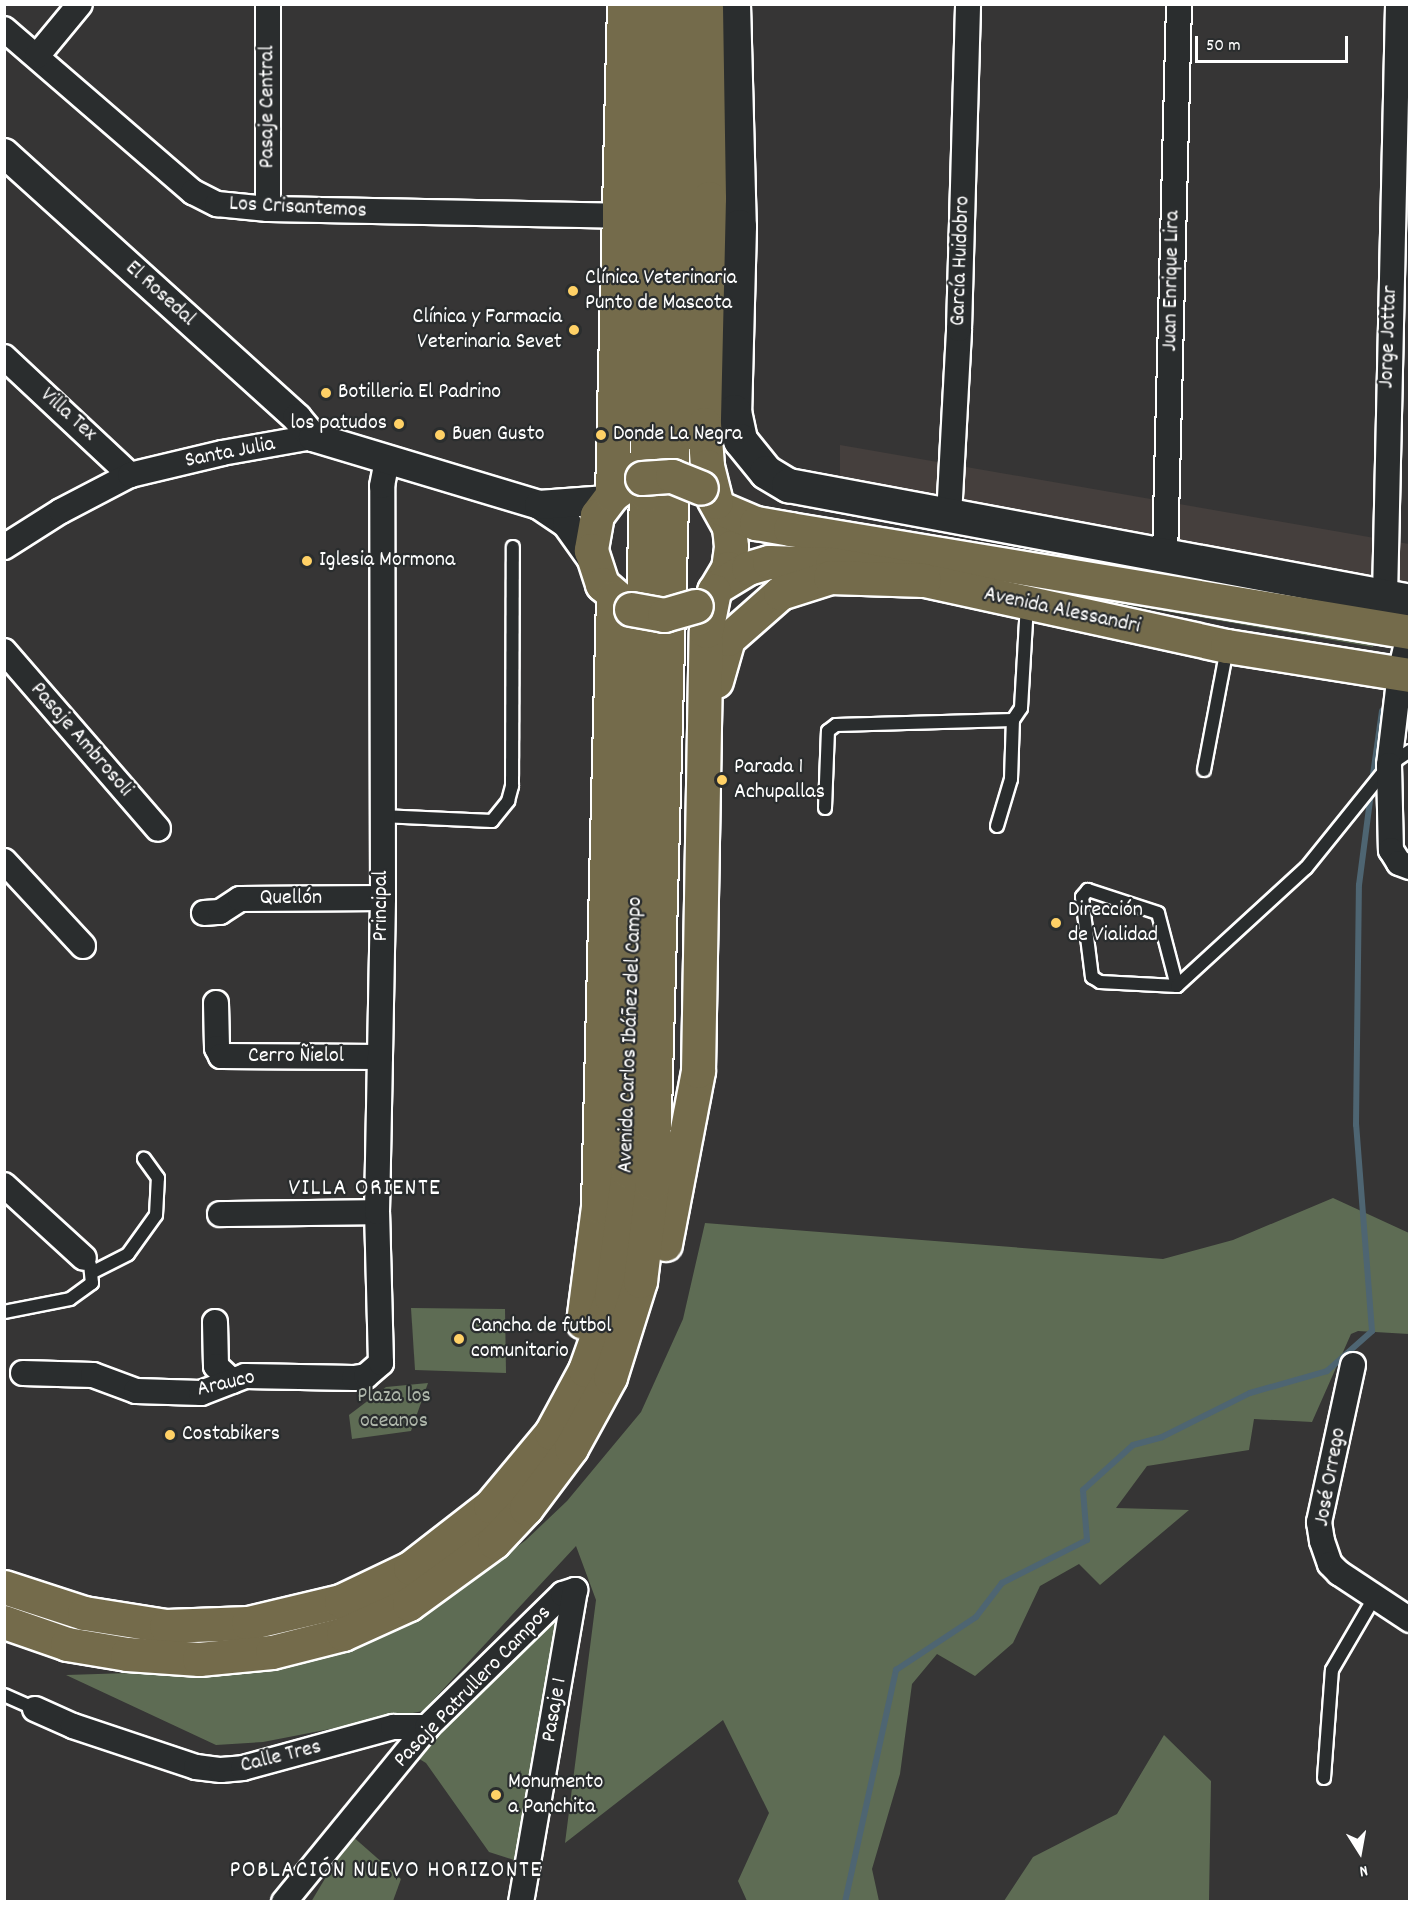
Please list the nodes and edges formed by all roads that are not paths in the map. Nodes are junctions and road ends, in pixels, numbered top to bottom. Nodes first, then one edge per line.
1 (80, 4) edge
2 (268, 4) edge
3 (624, 4) edge
4 (652, 4) edge
5 (685, 4) edge
6 (706, 4) edge
7 (733, 4) edge
8 (968, 4) edge
9 (1179, 4) edge
10 (1398, 4) edge
11 (4, 29) edge
12 (37, 56) junction
13 (4, 153) edge
14 (268, 209) junction
15 (620, 216) junction
16 (4, 357) edge
17 (313, 437) junction
18 (387, 460) junction
19 (130, 475) junction
20 (610, 497) junction
21 (712, 499) junction
22 (539, 506) junction
23 (949, 516) junction
24 (4, 547) edge
25 (513, 547) dead end
26 (1166, 557) junction
27 (592, 559) junction
28 (924, 580) junction
29 (709, 594) junction
30 (1397, 599) edge
31 (622, 603) junction
32 (1027, 604) junction
33 (1409, 631) edge
34 (1227, 646) junction
35 (4, 651) edge
36 (1405, 674) edge
37 (1013, 720) junction
38 (704, 745) junction
39 (1410, 751) edge
40 (1389, 765) junction
41 (1204, 770) dead end
42 (825, 808) dead end
43 (381, 816) junction
44 (997, 826) dead end
45 (158, 829) dead end
46 (4, 861) edge
47 (1410, 867) edge
48 (383, 898) junction
49 (204, 913) dead end
50 (83, 946) dead end
51 (1177, 986) junction
52 (216, 1003) dead end
53 (380, 1057) junction
54 (144, 1159) dead end
55 (4, 1185) edge
56 (377, 1212) junction
57 (220, 1214) dead end
58 (88, 1265) junction
59 (4, 1312) edge
60 (215, 1322) dead end
61 (622, 1345) junction
62 (382, 1352) joint
63 (1353, 1365) dead end
64 (23, 1373) dead end
65 (232, 1381) junction
66 (551, 1433) junction
67 (4, 1587) edge
68 (575, 1590) joint
69 (1374, 1598) junction
70 (1410, 1620) edge
71 (4, 1622) edge
72 (4, 1695) edge
73 (35, 1709) joint
74 (427, 1727) junction
75 (1324, 1778) dead end
76 (284, 1902) edge
77 (521, 1902) edge

1 - 12 street
2 - 14 street, Pasaje Central
3 - 15 main road
4 - 66 main road, Avenida Carlos Ibáñez del Campo
5 - 61 main road, Avenida Carlos Ibáñez del Campo
6 - 21 main road
7 - 23 main road
8 - 23 street, García Huidobro
9 - 26 street, Juan Enrique Lira
10 - 30 street, Jorge Jottar
11 - 12 street, Los Crisantemos
12 - 14 street, Los Crisantemos
13 - 17 street, El Rosedal
14 - 15 street, Los Crisantemos
15 - 20 main road
16 - 19 street, Villa Tex
17 - 18 street, Santa Julia
17 - 19 street, Santa Julia
18 - 22 street, Santa Julia
18 - 43 street, Principal
19 - 24 street, Santa Julia
20 - 21 main road, bridge
20 - 22 street, Santa Julia
20 - 27 main road
21 - 29 main road
21 - 33 main road, Avenida Alessandri
22 - 27 street, Santa Julia
23 - 26 main road
25 - 43 lane
26 - 30 main road
27 - 31 main road
28 - 29 main road, Avenida Alessandri
28 - 32 main road, Avenida Alessandri
28 - 38 main road
29 - 31 main road, bridge
29 - 38 main road
31 - 66 main road
32 - 34 main road, Avenida Alessandri
32 - 37 lane
33 - 36 street
34 - 36 main road, Avenida Alessandri
34 - 41 lane
35 - 45 street, Pasaje Ambrosoli
36 - 40 street
37 - 42 lane
37 - 44 lane
38 - 61 main road
39 - 40 lane
40 - 47 street
40 - 51 lane
43 - 48 street, Principal
46 - 50 street
48 - 49 street, Quellón
48 - 53 street, Principal
51 - 51 lane
52 - 53 street, Cerro Ñielol
53 - 56 street, Principal
54 - 58 lane
55 - 58 street
56 - 57 street
56 - 62 street, Principal
58 - 59 lane
60 - 65 street
61 - 71 main road, Avenida Carlos Ibáñez del Campo
62 - 65 street, Arauco
63 - 69 street, José Orrego
64 - 65 street, Arauco
66 - 67 main road, Avenida Carlos Ibáñez del Campo
68 - 74 street, Pasaje Patrullero Campos
68 - 77 street, Pasaje 1
69 - 70 street, José Orrego
69 - 75 lane
72 - 73 lane
73 - 74 street, Calle Tres
74 - 76 street, Pasaje Patrullero Campos

